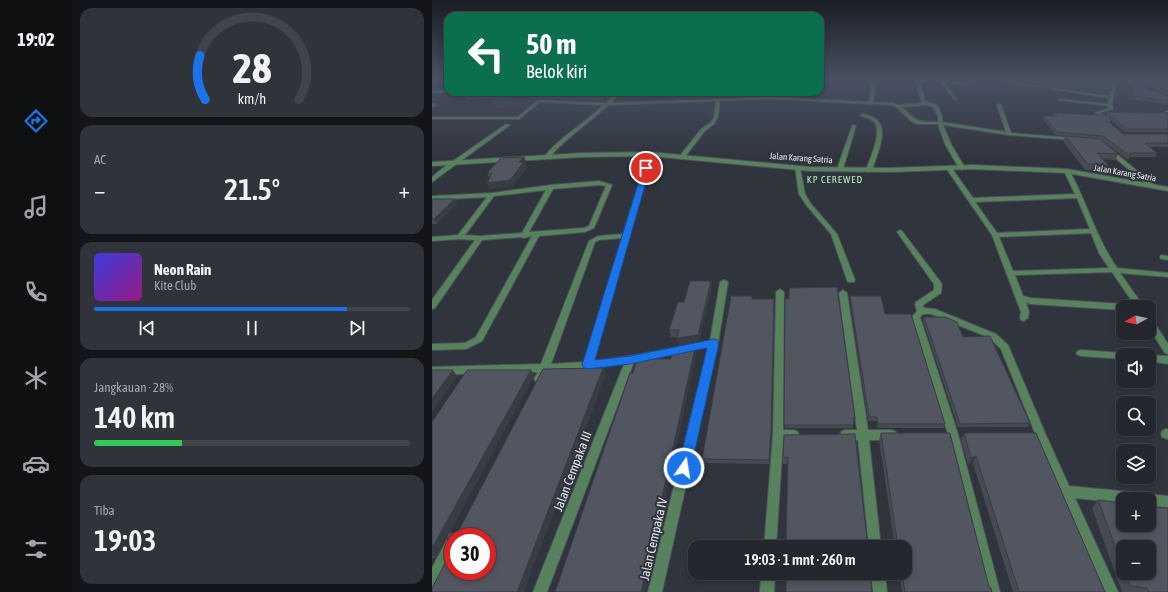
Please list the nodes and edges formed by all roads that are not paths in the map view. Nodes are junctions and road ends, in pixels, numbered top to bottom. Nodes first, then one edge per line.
1 (999, 105) dead end
2 (1110, 105) edge
3 (534, 106) edge
4 (605, 106) edge
5 (717, 106) edge
6 (893, 106) edge
7 (898, 106) junction
8 (903, 106) edge
9 (933, 106) edge
10 (864, 115) dead end
11 (432, 118) edge
12 (940, 122) junction
13 (508, 125) dead end
14 (854, 126) dead end
15 (1112, 126) edge
16 (1009, 134) junction
17 (1079, 140) edge
18 (1106, 148) edge
19 (650, 154) junction
20 (547, 157) junction
21 (682, 157) junction
22 (454, 163) junction
23 (432, 164) edge
24 (796, 168) junction
25 (949, 168) junction
26 (962, 168) junction
27 (840, 170) junction
28 (869, 170) junction
29 (1067, 171) junction
30 (432, 180) edge
31 (1152, 186) junction
32 (551, 187) junction
33 (1168, 189) edge
34 (492, 195) junction
35 (1079, 196) junction
36 (432, 198) edge
37 (972, 200) junction
38 (1094, 231) junction
39 (900, 232) dead end
40 (995, 234) junction
41 (536, 235) junction
42 (524, 236) junction
43 (627, 236) junction
44 (460, 237) junction
45 (480, 238) junction
46 (432, 239) edge
47 (1114, 270) junction
48 (1009, 273) junction
49 (1168, 275) edge
50 (851, 280) dead end
51 (724, 282) dead end
52 (780, 292) dead end
53 (843, 293) dead end
54 (1020, 298) junction
55 (1135, 300) edge
56 (432, 306) edge
57 (1116, 307) edge
58 (921, 311) junction
59 (1024, 318) dead end
60 (1156, 332) edge
61 (714, 343) junction
62 (432, 347) edge
63 (1168, 352) edge
64 (1082, 353) dead end
65 (1116, 355) edge
66 (1156, 359) edge
67 (630, 360) junction
68 (1168, 360) edge
69 (588, 365) junction
70 (544, 369) junction
71 (468, 370) junction
72 (432, 371) edge
73 (460, 382) edge
74 (533, 390) edge
75 (1024, 433) edge
76 (1040, 433) junction
77 (938, 434) edge
78 (957, 434) junction
79 (778, 435) junction
80 (802, 435) edge
81 (832, 435) edge
82 (863, 435) junction
83 (901, 435) edge
84 (1066, 491) junction
85 (1116, 496) edge
86 (1156, 501) edge
87 (1168, 502) edge
88 (770, 540) edge
89 (874, 540) edge
90 (444, 559) edge
91 (768, 580) edge
92 (879, 580) edge
93 (432, 582) edge
94 (540, 592) edge
95 (655, 592) edge
96 (767, 592) edge
97 (880, 592) edge
98 (993, 592) edge
99 (1111, 592) edge

1 - 16 street
2 - 15 street
3 - 11 street
4 - 20 street
5 - 21 street
6 - 7 street
7 - 8 street
7 - 12 street
9 - 12 street
10 - 28 street
12 - 16 street
12 - 26 street
13 - 22 street
14 - 27 street
16 - 17 street
18 - 31 street
19 - 20 street, Jalan Karang Satria
19 - 21 street, Jalan Karang Satria
19 - 43 street
20 - 22 street, Jalan Karang Satria
21 - 24 street, Jalan Karang Satria
22 - 23 street, Jalan Karang Satria
22 - 30 street
24 - 27 street, Jalan Karang Satria
24 - 50 street
25 - 26 street, Jalan Karang Satria
25 - 28 street, Jalan Karang Satria
25 - 37 street
26 - 29 street, Jalan Karang Satria
27 - 28 street, Jalan Karang Satria
29 - 31 street, Jalan Karang Satria
29 - 35 street
31 - 33 street, Jalan Karang Satria
32 - 34 street
32 - 41 street
32 - 42 street
34 - 36 street
34 - 44 street
35 - 37 street
35 - 38 street
37 - 40 street
38 - 40 street
38 - 47 street
39 - 58 street
40 - 48 street
41 - 42 street
41 - 62 street
42 - 45 street
43 - 69 street
43 - 70 street
44 - 45 street
44 - 46 street
45 - 56 street
47 - 48 street
47 - 49 street
47 - 55 street
48 - 54 street
51 - 61 street, Jalan Cempaka IV
52 - 79 street
53 - 82 street
54 - 57 street
54 - 59 street
58 - 76 street
58 - 78 street
60 - 63 street
61 - 67 street
61 - 95 street, Jalan Cempaka IV
64 - 65 street
66 - 68 street
67 - 69 street
67 - 94 street, Jalan Cempaka III
69 - 70 street
70 - 71 street
70 - 74 street
71 - 72 street
71 - 73 street
75 - 76 street
76 - 84 street
77 - 78 street
78 - 98 street
79 - 80 street
79 - 88 street
81 - 82 street
82 - 83 street
82 - 89 street
84 - 85 street
84 - 99 street
86 - 87 street
90 - 93 street
91 - 96 street
92 - 97 street

